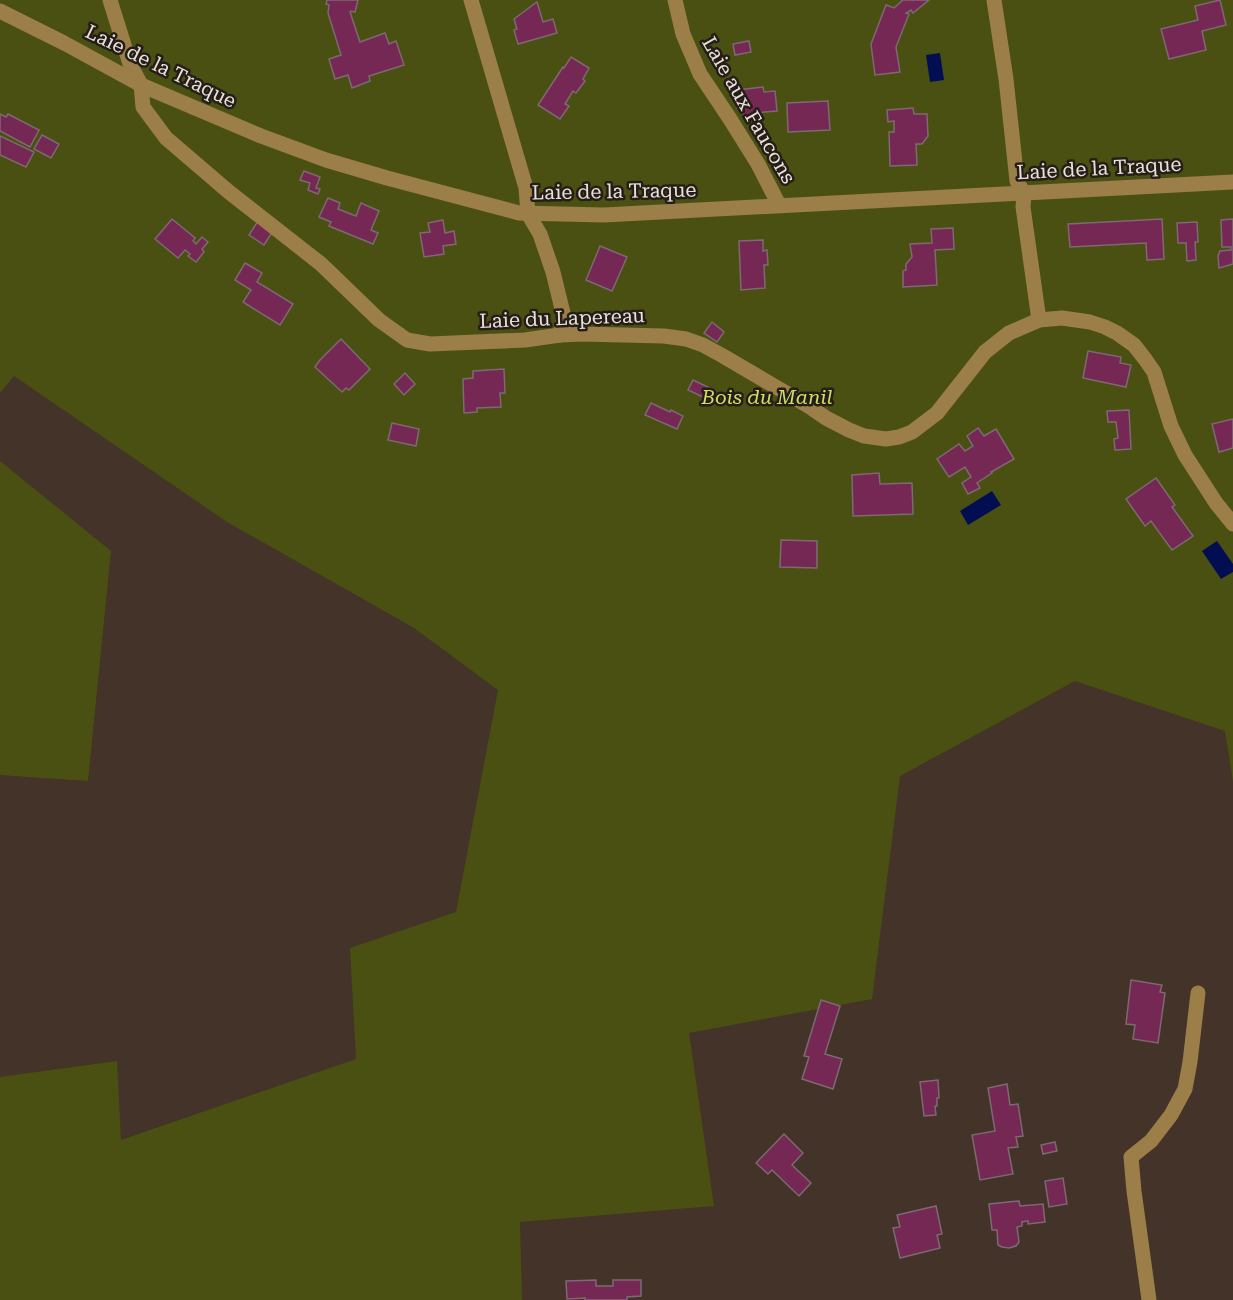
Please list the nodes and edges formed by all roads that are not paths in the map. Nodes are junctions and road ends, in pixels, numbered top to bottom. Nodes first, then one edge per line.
1 (110, 0) edge
2 (471, 0) edge
3 (675, 0) edge
4 (994, 0) edge
5 (0, 11) edge
6 (141, 85) junction
7 (1233, 182) edge
8 (1024, 194) junction
9 (779, 205) junction
10 (528, 214) junction
11 (1039, 320) junction
12 (560, 335) junction
13 (1233, 525) edge
14 (1198, 993) dead end
15 (1149, 1300) edge

1 - 6 street, Laie du Lapereau
2 - 10 street
3 - 9 street, Laie aux Faucons
4 - 8 street
5 - 6 street, Laie de la Traque
6 - 10 street, Laie de la Traque
6 - 12 street, Laie du Lapereau
7 - 8 street, Laie de la Traque
8 - 9 street, Laie de la Traque
8 - 11 street
9 - 10 street, Laie de la Traque
10 - 12 street
11 - 12 street, Laie du Lapereau
11 - 13 street, Laie du Lapereau
14 - 15 street

